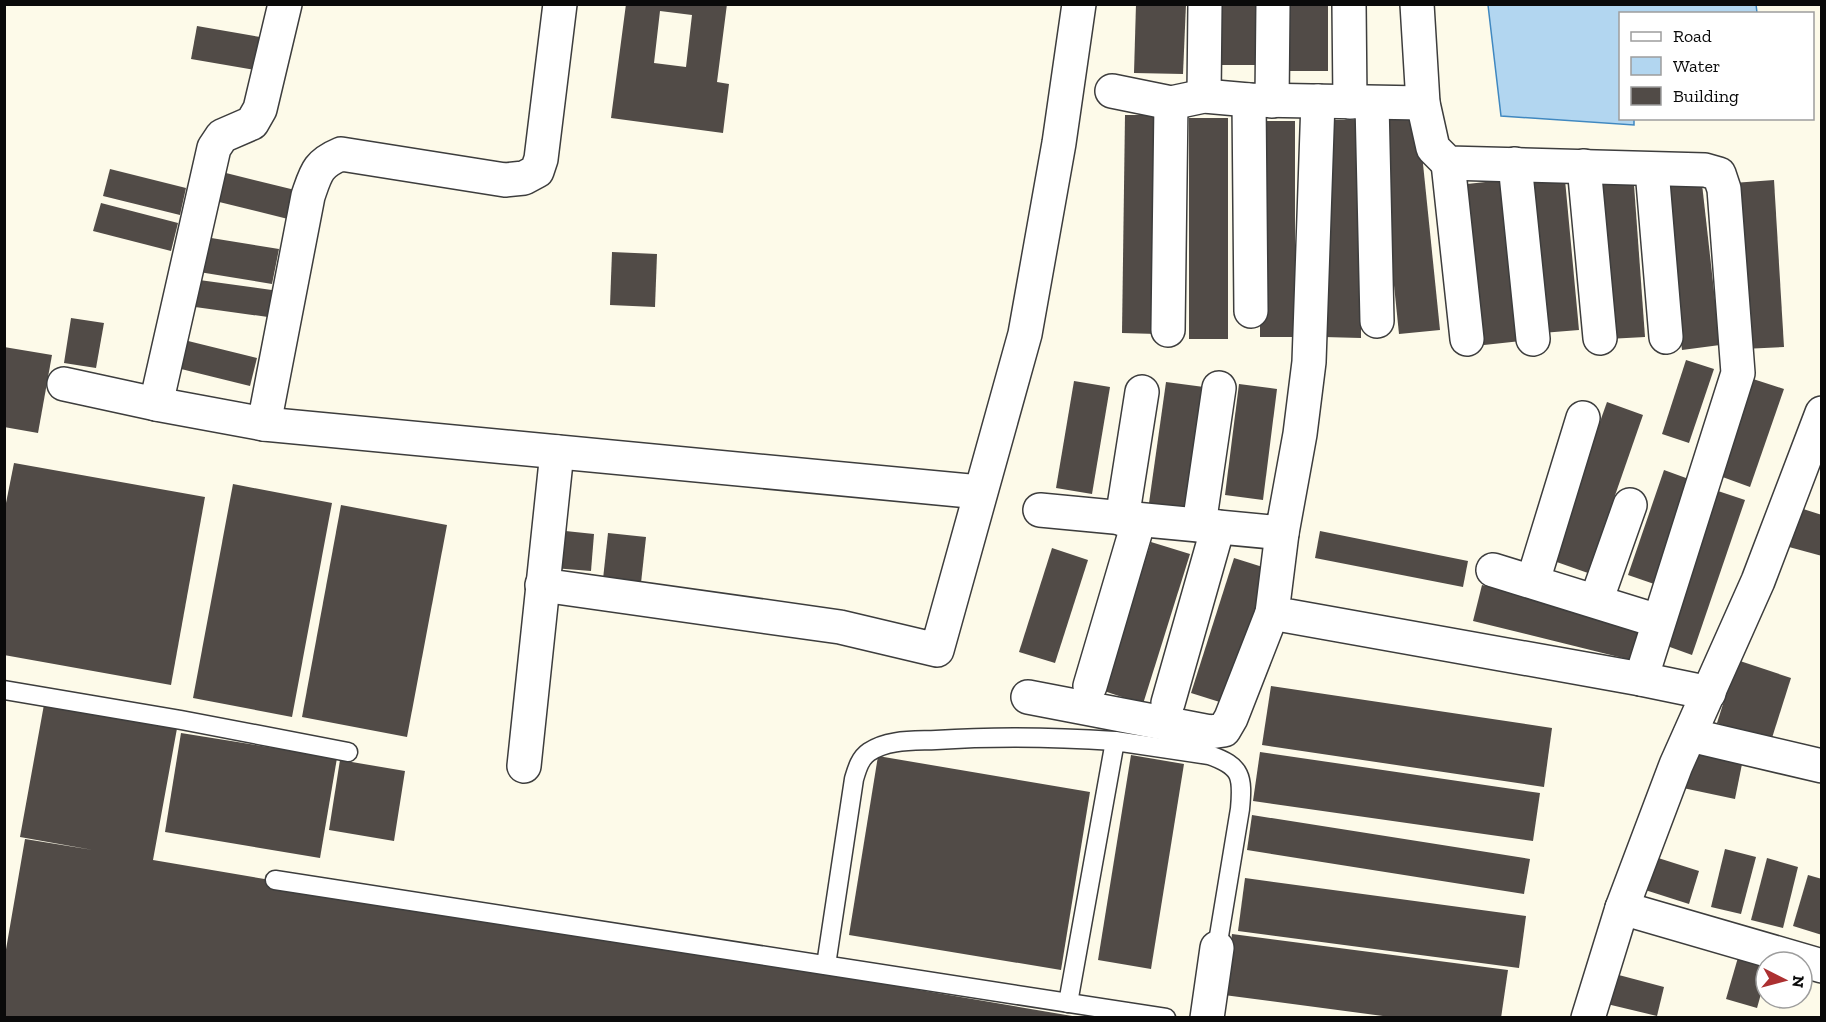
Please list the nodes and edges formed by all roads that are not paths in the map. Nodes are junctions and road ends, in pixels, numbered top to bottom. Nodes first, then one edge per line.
1 (285, 4) edge
2 (560, 4) edge
3 (1079, 4) edge
4 (1205, 4) edge
5 (1273, 4) edge
6 (1349, 4) edge
7 (1417, 4) edge
8 (1112, 91) dead end
9 (1204, 96) junction
10 (1261, 100) junction
11 (1318, 101) junction
12 (1361, 102) junction
13 (1171, 103) junction
14 (1423, 103) junction
15 (1448, 163) junction
16 (1515, 164) junction
17 (1584, 166) junction
18 (1652, 170) junction
19 (1251, 311) dead end
20 (1377, 321) dead end
21 (1168, 330) dead end
22 (1666, 337) dead end
23 (1600, 338) dead end
24 (1467, 339) dead end
25 (1533, 339) dead end
26 (64, 384) dead end
27 (1219, 388) dead end
28 (1142, 392) dead end
29 (156, 404) junction
30 (1821, 413) edge
31 (1583, 418) dead end
32 (264, 424) junction
33 (557, 452) junction
34 (980, 492) junction
35 (1630, 505) dead end
36 (1040, 510) dead end
37 (1131, 519) junction
38 (1208, 526) junction
39 (1282, 533) junction
40 (1493, 570) dead end
41 (1533, 581) junction
42 (542, 585) junction
43 (1596, 601) junction
44 (1272, 613) junction
45 (1658, 621) junction
46 (1641, 679) junction
47 (1090, 686) dead end
48 (4, 690) edge
49 (1709, 693) junction
50 (1028, 697) dead end
51 (1168, 703) dead end
52 (1690, 735) junction
53 (1115, 741) junction
54 (348, 752) dead end
55 (524, 766) dead end
56 (1821, 766) edge
57 (275, 880) dead end
58 (1622, 908) junction
59 (1216, 948) joint
60 (826, 965) junction
61 (1821, 966) edge
62 (1068, 1003) junction
63 (1166, 1017) edge
64 (1207, 1017) edge
65 (1588, 1017) edge

1 - 29 street
2 - 32 street
3 - 34 street
4 - 9 street
5 - 10 street
6 - 12 street
7 - 14 street
8 - 13 street
9 - 10 street
9 - 13 street
10 - 11 street
10 - 19 street
11 - 12 street
11 - 39 street
12 - 14 street
12 - 20 street
13 - 21 street
14 - 15 street
15 - 16 street
15 - 24 street
16 - 17 street
16 - 25 street
17 - 18 street
17 - 23 street
18 - 22 street
18 - 45 street
26 - 29 street
27 - 38 street
28 - 37 street
29 - 32 street
30 - 49 street
31 - 41 street
32 - 33 street
33 - 34 street
33 - 42 street
34 - 42 street
35 - 43 street
36 - 37 street
37 - 38 street
37 - 47 street
38 - 39 street
38 - 51 street
39 - 44 street
40 - 41 street
41 - 43 street
42 - 55 street
43 - 45 street
44 - 46 street
44 - 50 street
45 - 46 street
46 - 49 street
48 - 54 lane
49 - 52 street
52 - 56 street
52 - 58 street
53 - 59 lane
53 - 60 lane
53 - 62 lane
57 - 60 lane
58 - 61 street
58 - 65 street
59 - 64 street
60 - 62 lane
62 - 63 lane

